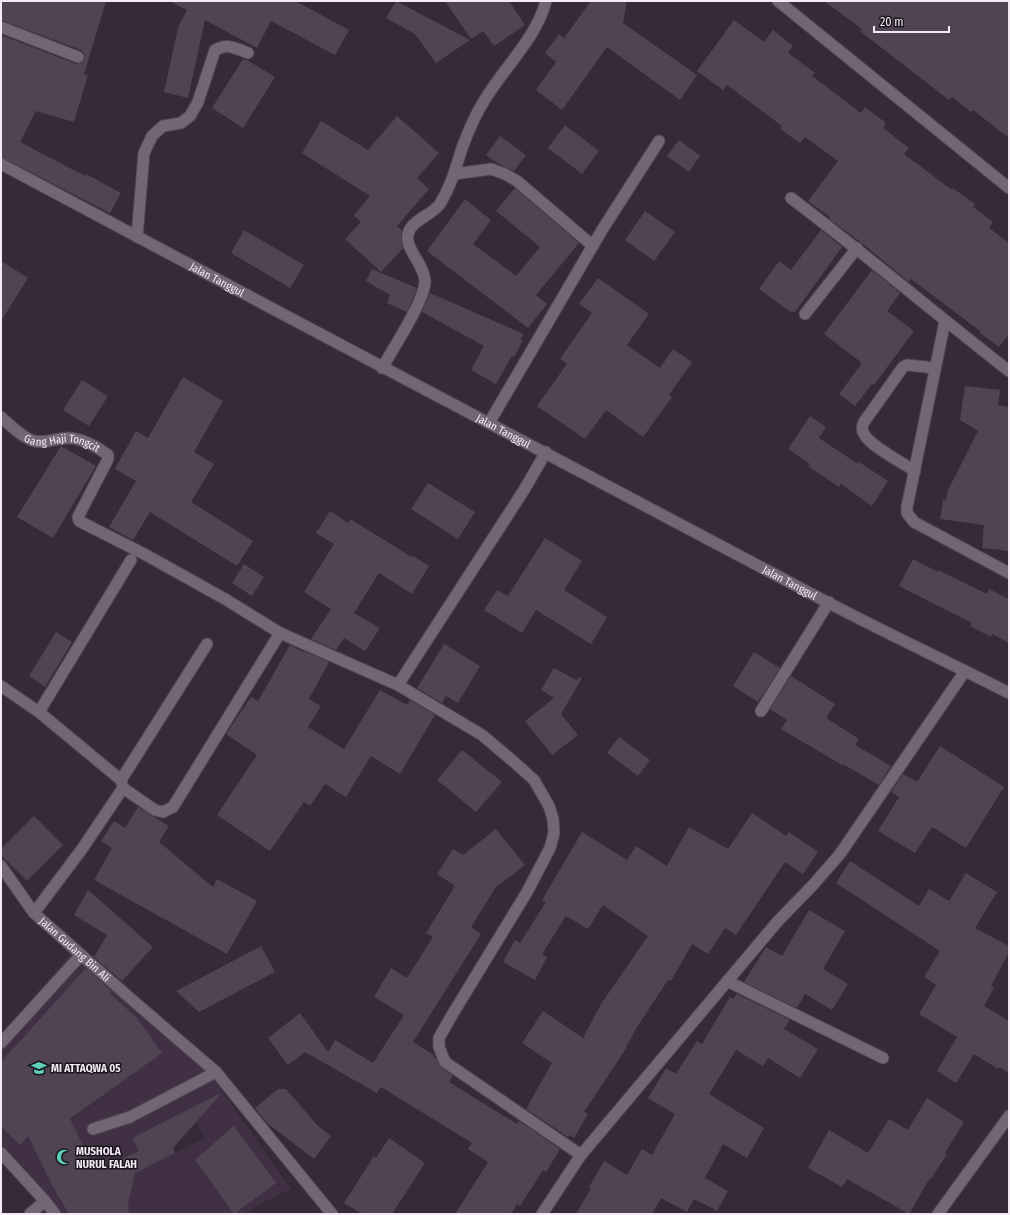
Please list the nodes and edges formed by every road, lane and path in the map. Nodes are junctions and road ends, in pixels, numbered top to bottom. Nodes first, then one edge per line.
1 (546, 1) edge
2 (778, 1) edge
3 (1, 27) edge
4 (248, 53) dead end
5 (78, 57) dead end
6 (659, 141) dead end
7 (1, 164) edge
8 (454, 174) junction
9 (1009, 188) edge
10 (791, 198) dead end
11 (137, 238) junction
12 (593, 246) junction
13 (857, 248) junction
14 (805, 314) dead end
15 (945, 321) junction
16 (382, 368) junction
17 (935, 368) junction
18 (1009, 371) edge
19 (1, 417) edge
20 (489, 424) junction
21 (544, 456) junction
22 (915, 471) junction
23 (131, 560) dead end
24 (1009, 574) edge
25 (829, 602) junction
26 (280, 633) junction
27 (207, 644) dead end
28 (965, 671) junction
29 (398, 685) junction
30 (1, 686) edge
31 (1009, 694) edge
32 (761, 711) dead end
33 (40, 712) junction
34 (122, 784) junction
35 (1, 866) edge
36 (34, 913) junction
37 (81, 955) junction
38 (727, 981) junction
39 (1, 1043) edge
40 (883, 1058) dead end
41 (216, 1072) junction
42 (1009, 1116) edge
43 (93, 1129) dead end
44 (1, 1154) edge
45 (581, 1155) junction
46 (45, 1201) junction
47 (30, 1214) edge
48 (55, 1214) edge
49 (332, 1214) edge
50 (542, 1214) edge
51 (938, 1214) edge

1 - 8 street
2 - 9 street
3 - 5 street
4 - 11 street
6 - 12 street
7 - 11 street, Jalan Tanggul
8 - 12 street
8 - 16 street
10 - 13 street
11 - 16 street, Jalan Tanggul
12 - 20 street
13 - 14 street
13 - 15 street
15 - 17 street
15 - 18 street
16 - 20 street, Jalan Tanggul
17 - 22 street
17 - 22 street
19 - 26 street, Gang Haji Tongcit
20 - 21 street, Jalan Tanggul
21 - 25 street, Jalan Tanggul
21 - 29 street
22 - 24 street
23 - 33 street
25 - 28 street, Jalan Tanggul
25 - 32 street
26 - 29 street
26 - 34 street
27 - 34 street, Jalan Gudang Bin Ali
28 - 31 street, Jalan Tanggul
28 - 38 street
29 - 45 street
30 - 33 street
33 - 34 street
34 - 36 street, Jalan Gudang Bin Ali
35 - 36 street
36 - 37 street, Jalan Gudang Bin Ali
37 - 39 street
37 - 41 street, Jalan Gudang Bin Ali
38 - 40 street
38 - 45 street
41 - 43 street
41 - 49 street, Jalan Gudang Bin Ali
42 - 51 street
44 - 46 street
45 - 50 street
46 - 47 street
46 - 48 street

